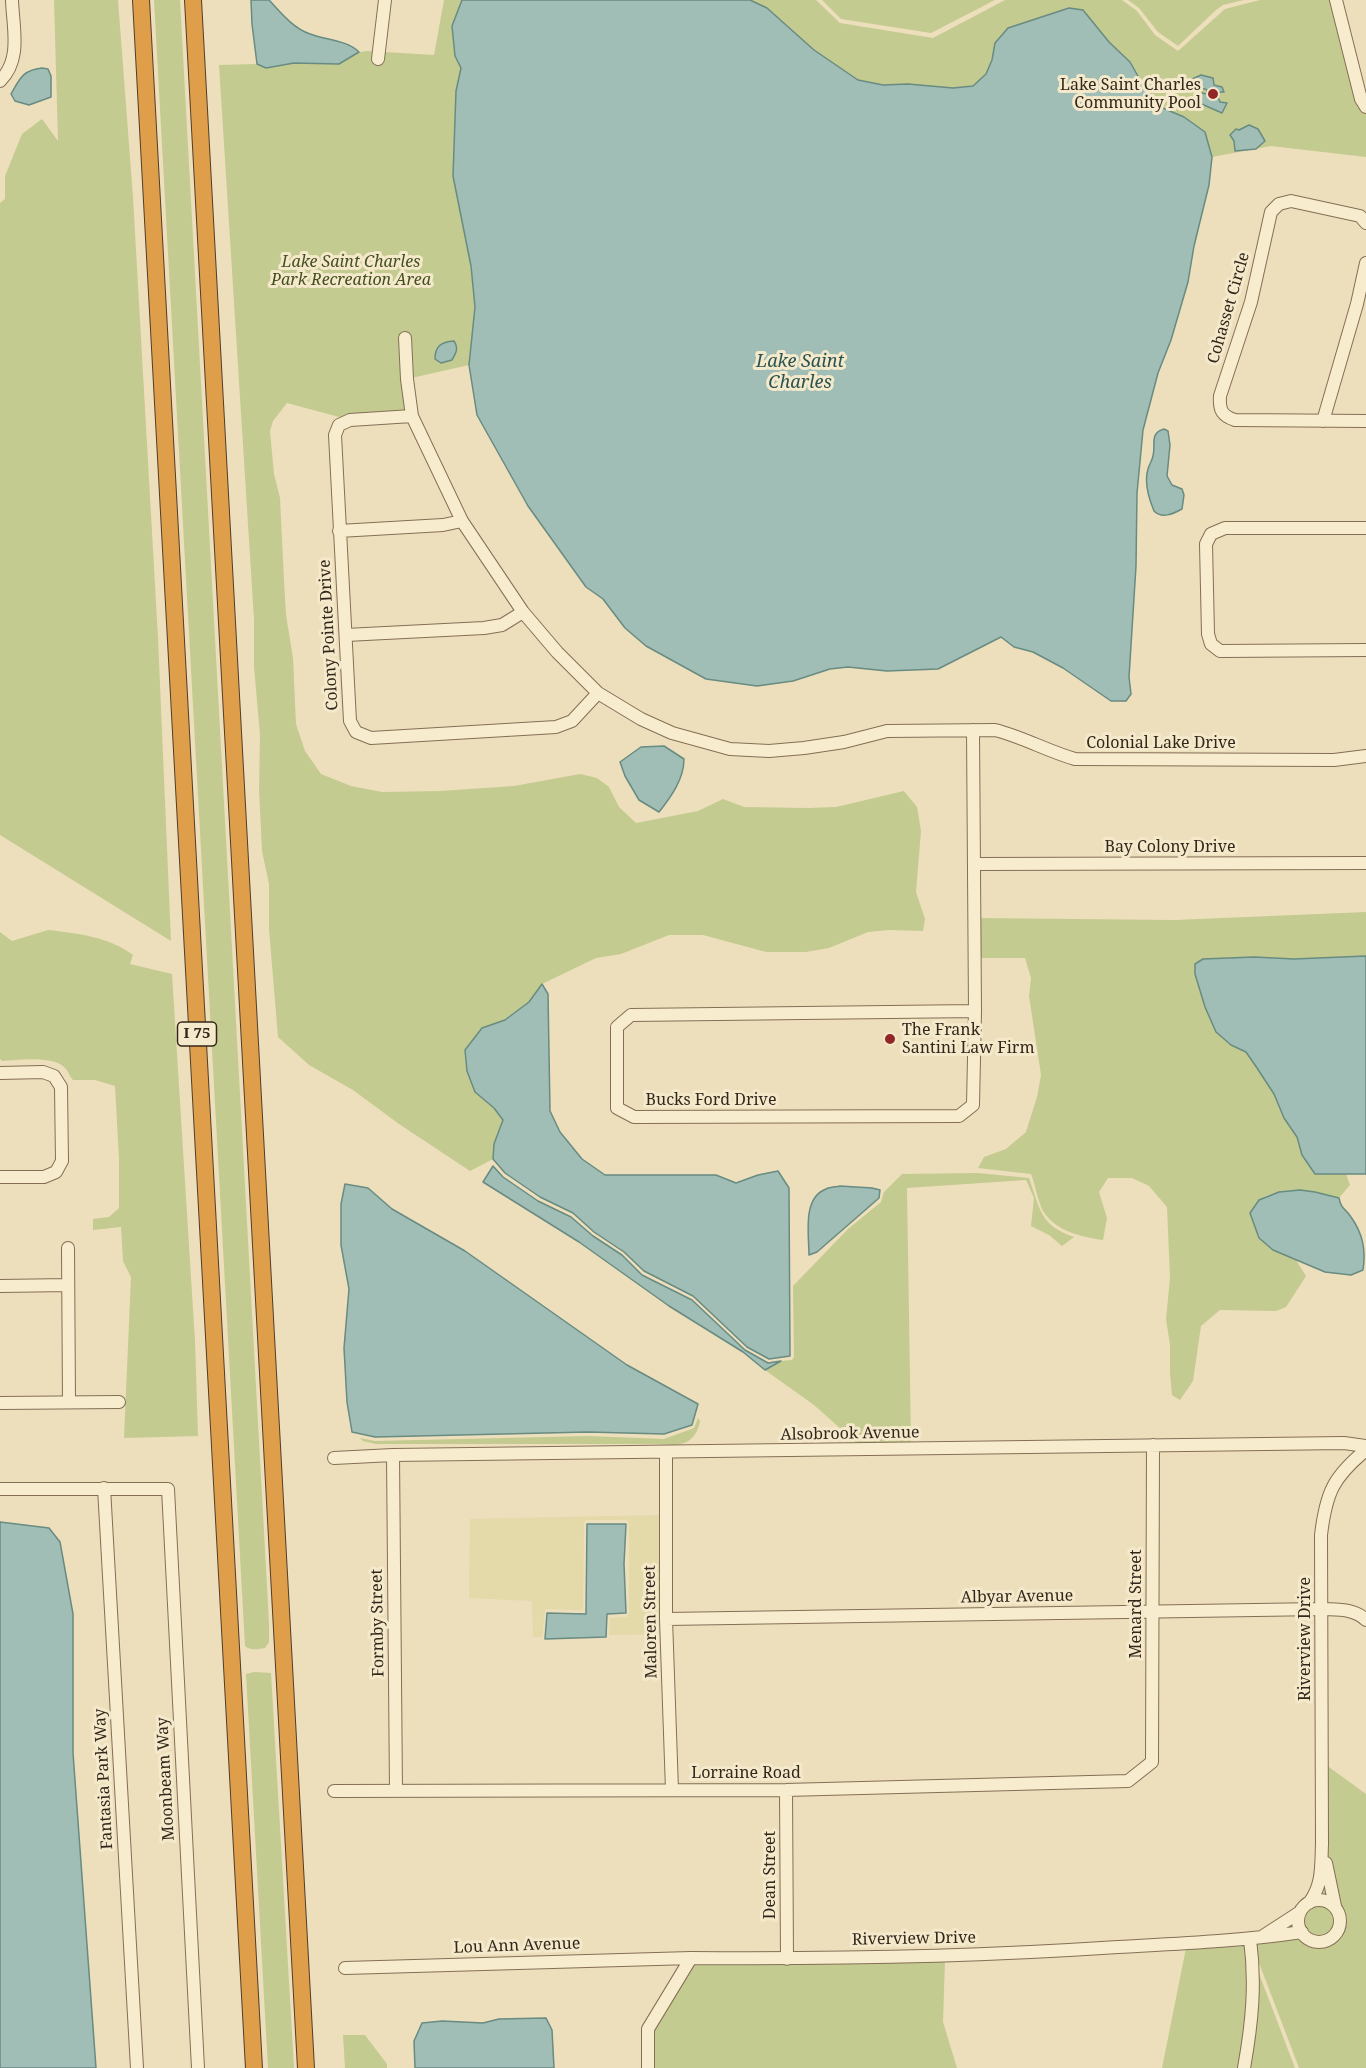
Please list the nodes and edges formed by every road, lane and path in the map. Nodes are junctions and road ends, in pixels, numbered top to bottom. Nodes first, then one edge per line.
1 (12, 0) edge
2 (141, 0) edge
3 (193, 0) edge
4 (385, 0) edge
5 (1336, 0) edge
6 (378, 59) dead end
7 (0, 81) edge
8 (1366, 107) edge
9 (1366, 223) edge
10 (1366, 263) edge
11 (1362, 305) edge
12 (405, 338) dead end
13 (412, 416) junction
14 (1323, 421) junction
15 (1366, 421) edge
16 (462, 521) junction
17 (1366, 528) edge
18 (339, 531) junction
19 (523, 612) junction
20 (346, 635) junction
21 (1366, 650) edge
22 (598, 693) junction
23 (973, 730) junction
24 (1366, 756) edge
25 (1366, 863) edge
26 (974, 864) junction
27 (975, 1011) junction
28 (0, 1073) edge
29 (0, 1178) edge
30 (68, 1248) dead end
31 (0, 1286) edge
32 (68, 1286) junction
33 (0, 1402) edge
34 (69, 1402) junction
35 (119, 1402) dead end
36 (1152, 1445) junction
37 (1366, 1448) edge
38 (666, 1453) junction
39 (393, 1455) junction
40 (334, 1458) dead end
41 (104, 1488) junction
42 (0, 1489) edge
43 (1321, 1609) junction
44 (1153, 1611) junction
45 (666, 1619) junction
46 (1366, 1620) edge
47 (1152, 1762) joint
48 (672, 1790) junction
49 (786, 1790) junction
50 (334, 1791) dead end
51 (396, 1791) junction
52 (1322, 1844) junction
53 (1335, 1906) junction
54 (1305, 1907) junction
55 (1302, 1932) junction
56 (1254, 1938) junction
57 (691, 1958) junction
58 (787, 1959) junction
59 (345, 1968) dead end
60 (137, 2068) edge
61 (198, 2068) edge
62 (254, 2068) edge
63 (306, 2068) edge
64 (648, 2068) edge
65 (1244, 2068) edge

1 - 7 street
2 - 62 highway, I 75
3 - 63 highway
4 - 6 street
5 - 8 street
9 - 14 street, Cohasset Circle
10 - 11 street
11 - 14 street
12 - 13 street, Colonial Lake Drive
13 - 16 street, Colonial Lake Drive
13 - 18 street, Colony Pointe Drive
14 - 15 street, Cohasset Circle
16 - 18 street
16 - 19 street, Colonial Lake Drive
17 - 21 street
18 - 20 street, Colony Pointe Drive
19 - 20 street
19 - 22 street, Colonial Lake Drive
20 - 22 street, Colony Pointe Drive
22 - 23 street, Colonial Lake Drive
23 - 24 street, Colonial Lake Drive
23 - 26 street, Bucks Ford Drive
25 - 26 street, Bay Colony Drive
26 - 27 street, Bucks Ford Drive
27 - 27 street, Bucks Ford Drive
28 - 29 street
30 - 32 street
31 - 32 street
32 - 34 street
33 - 34 street
34 - 35 street
36 - 37 street, Alsobrook Avenue
36 - 38 street, Alsobrook Avenue
36 - 44 street, Menard Street
37 - 43 street, Riverview Drive
38 - 39 street, Alsobrook Avenue
38 - 45 street, Maloren Street
39 - 40 street, Alsobrook Avenue
39 - 51 street, Formby Street
41 - 42 street
41 - 60 street, Fantasia Park Way
41 - 61 street, Moonbeam Way
43 - 44 street, Albyar Avenue
43 - 46 street, Albyar Avenue
43 - 52 street, Riverview Drive
44 - 45 street, Albyar Avenue
44 - 47 street, Menard Street
45 - 48 street, Maloren Street
47 - 49 street, Lorraine Road
48 - 49 street, Lorraine Road
48 - 51 street, Lorraine Road
49 - 58 street, Dean Street
50 - 51 street, Lorraine Road
52 - 53 street, Riverview Drive
52 - 54 street, Riverview Drive
53 - 54 street
53 - 55 street, Riverview Drive
54 - 55 street, Riverview Drive
54 - 56 street, Riverview Drive
55 - 56 street, Riverview Drive
56 - 58 street, Riverview Drive
56 - 65 street
57 - 58 street, Riverview Drive
57 - 59 street, Lou Ann Avenue
57 - 64 street

